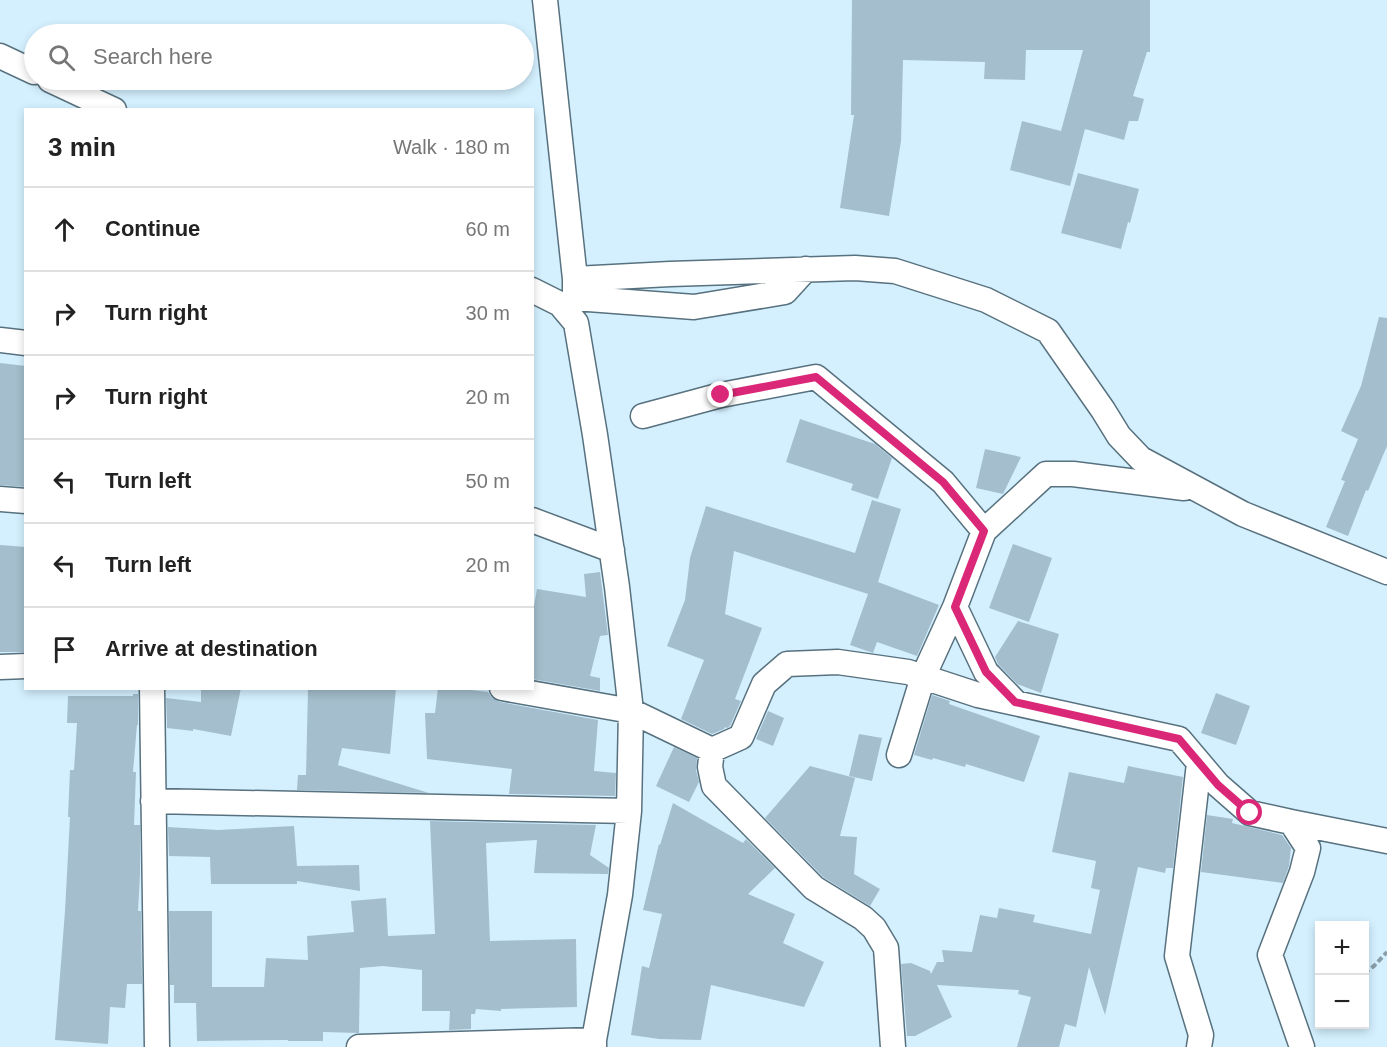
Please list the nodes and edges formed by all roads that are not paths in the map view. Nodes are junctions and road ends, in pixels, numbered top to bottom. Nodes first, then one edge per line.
1 (545, 0) edge
2 (0, 56) edge
3 (24, 67) edge
4 (71, 90) edge
5 (110, 108) edge
6 (806, 269) junction
7 (575, 289) junction
8 (534, 291) edge
9 (576, 324) junction
10 (0, 340) edge
11 (24, 343) edge
12 (643, 416) dead end
13 (1198, 490) junction
14 (0, 499) edge
15 (24, 501) edge
16 (534, 521) edge
17 (984, 531) junction
18 (612, 550) junction
19 (1387, 572) edge
20 (955, 607) junction
21 (24, 666) edge
22 (0, 667) edge
23 (923, 677) junction
24 (152, 690) edge
25 (513, 690) edge
26 (1015, 702) junction
27 (631, 711) junction
28 (712, 750) junction
29 (899, 755) dead end
30 (1199, 763) junction
31 (153, 801) junction
32 (629, 811) junction
33 (1291, 822) junction
34 (1387, 841) edge
35 (594, 1043) edge
36 (157, 1047) edge
37 (360, 1047) edge
38 (893, 1047) edge
39 (1199, 1047) edge
40 (1302, 1047) edge

1 - 7 street
2 - 3 street
4 - 5 street
6 - 7 street
6 - 7 street
6 - 13 street
7 - 9 street
8 - 9 street
9 - 18 street
10 - 11 street
12 - 17 street
13 - 17 street
13 - 19 street
14 - 15 street
16 - 18 street
17 - 20 street
18 - 27 street
20 - 23 street
20 - 26 street
21 - 22 street
23 - 26 street
23 - 28 street
23 - 29 street
24 - 31 street
25 - 27 street
26 - 30 street
27 - 28 street
27 - 32 street
28 - 38 street
30 - 33 street
30 - 39 street
31 - 32 street
31 - 36 street
32 - 35 street
33 - 34 street
33 - 40 street
35 - 37 street

